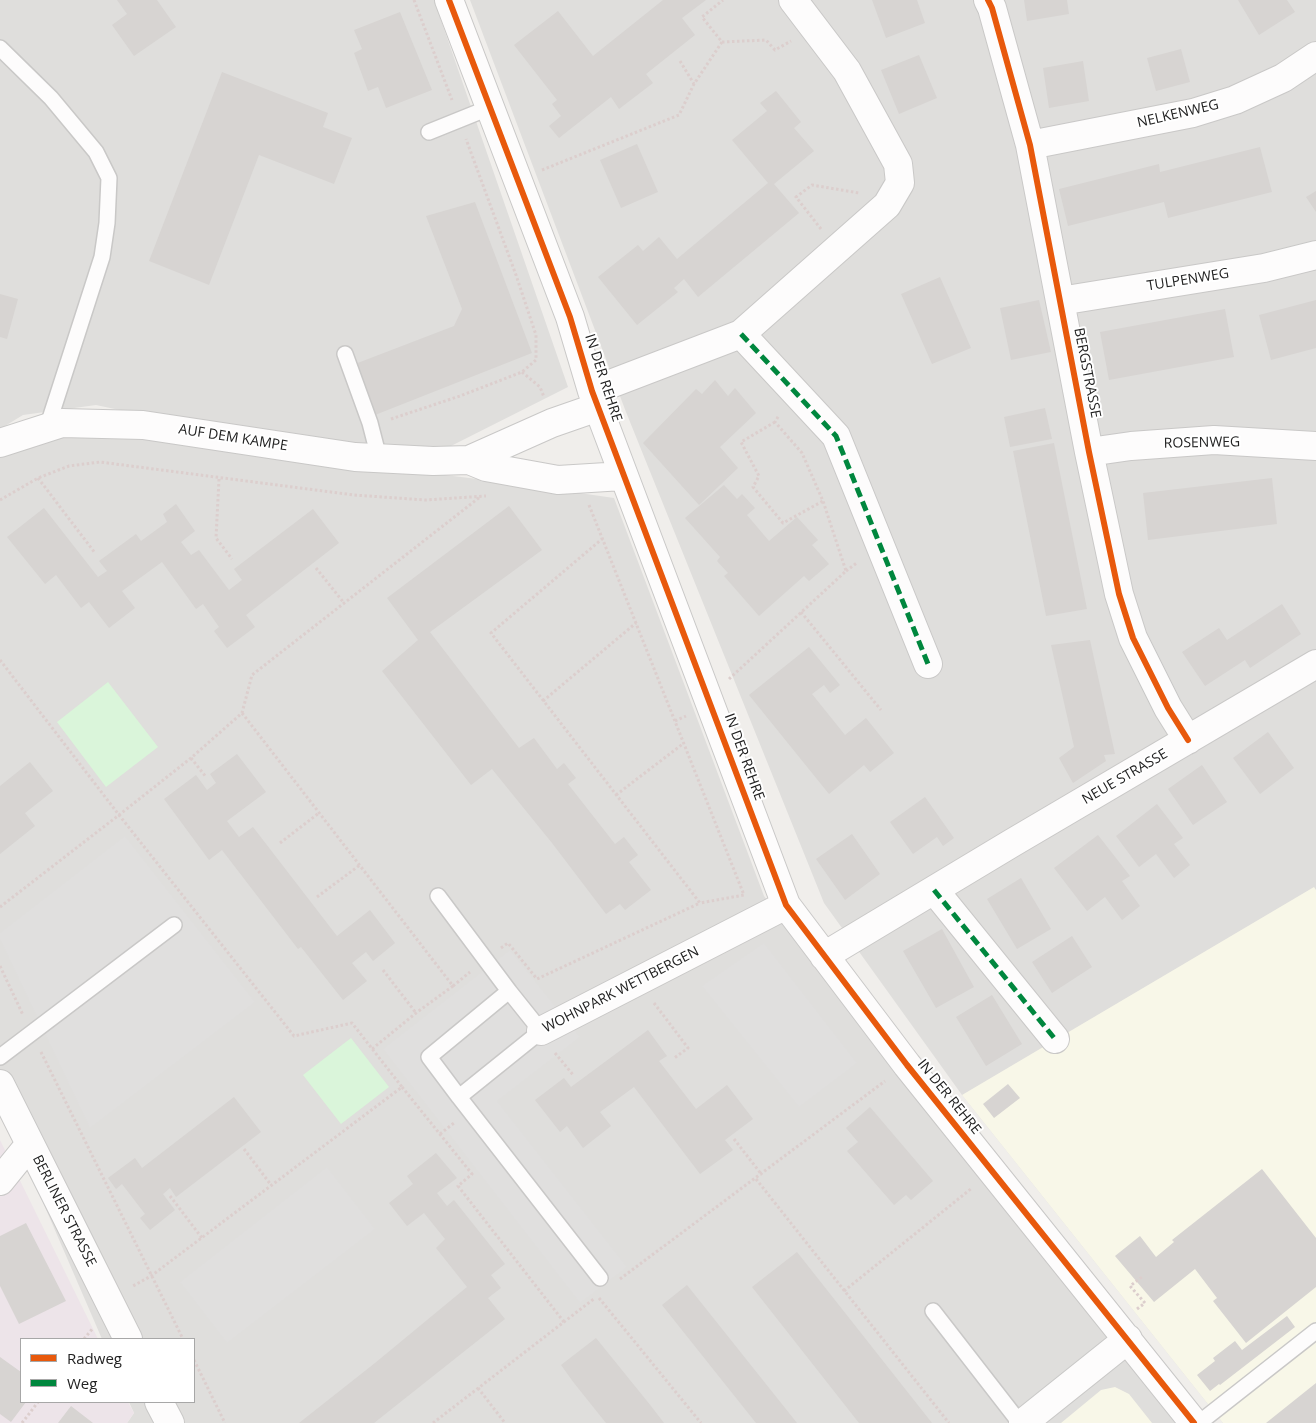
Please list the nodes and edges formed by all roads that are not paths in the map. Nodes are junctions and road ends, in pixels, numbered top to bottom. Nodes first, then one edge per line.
1 (449, 0) edge
2 (793, 0) edge
3 (988, 0) edge
4 (0, 48) edge
5 (1316, 56) edge
6 (491, 107) junction
7 (429, 132) dead end
8 (1030, 145) junction
9 (1316, 255) edge
10 (1060, 301) junction
11 (741, 334) junction
12 (346, 354) dead end
13 (595, 399) junction
14 (46, 428) junction
15 (0, 443) edge
16 (1316, 446) edge
17 (1089, 452) junction
18 (379, 458) junction
19 (469, 460) junction
20 (624, 476) junction
21 (928, 664) dead end
22 (1316, 664) edge
23 (1188, 740) junction
24 (934, 890) junction
25 (438, 896) dead end
26 (786, 905) junction
27 (174, 925) dead end
28 (824, 956) junction
29 (509, 991) junction
30 (541, 1031) junction
31 (1055, 1040) dead end
32 (0, 1057) edge
33 (0, 1084) edge
34 (459, 1097) junction
35 (30, 1144) junction
36 (0, 1181) edge
37 (607, 1281) road end
38 (932, 1311) dead end
39 (1316, 1331) edge
40 (127, 1338) edge
41 (1128, 1339) junction
42 (160, 1403) edge
43 (170, 1423) edge
44 (1022, 1423) edge
45 (1194, 1423) edge
46 (1199, 1423) edge

1 - 6 street, IN DER REHRE
2 - 11 street, IN DER REHRE
3 - 8 street, BERGSTRASSE
4 - 14 lane
5 - 8 street, NELKENWEG
6 - 7 lane
6 - 13 street, IN DER REHRE
8 - 10 street, BERGSTRASSE
9 - 10 street, TULPENWEG
10 - 17 street, BERGSTRASSE
11 - 13 street, IN DER REHRE
11 - 21 street
12 - 18 lane
13 - 19 street, AUF DEM KAMPE
13 - 20 street, IN DER REHRE
14 - 15 street, AUF DEM KAMPE
14 - 18 street, AUF DEM KAMPE
16 - 17 street, ROSENWEG
17 - 23 street, BERGSTRASSE
18 - 19 street, AUF DEM KAMPE
19 - 20 street, AUF DEM KAMPE
20 - 26 street, IN DER REHRE
22 - 23 street, NEUE STRASSE
23 - 24 street, NEUE STRASSE
24 - 28 street, NEUE STRASSE
24 - 31 street
25 - 29 lane
26 - 28 street, IN DER REHRE
26 - 30 street, WOHNPARK WETTBERGEN
27 - 32 lane
28 - 41 street, IN DER REHRE
29 - 30 lane
29 - 34 lane
30 - 34 lane, WOHNPARK WETTBERGEN
33 - 35 street, BERLINER STRASSE
34 - 37 lane
35 - 36 street
35 - 40 street, BERLINER STRASSE
38 - 44 lane
39 - 46 lane
41 - 44 street
41 - 45 street, IN DER REHRE
42 - 43 street

